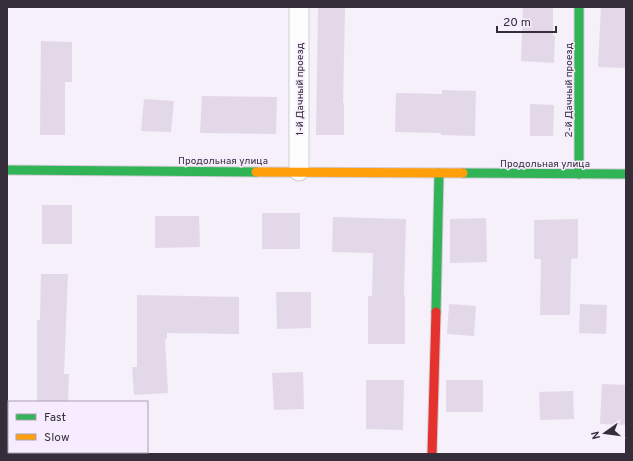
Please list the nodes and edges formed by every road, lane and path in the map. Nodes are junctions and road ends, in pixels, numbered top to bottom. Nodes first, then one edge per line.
1 (299, 7) edge
2 (579, 7) edge
3 (7, 170) edge
4 (299, 171) junction
5 (439, 173) junction
6 (579, 174) junction
7 (626, 174) edge
8 (432, 454) edge

1 - 4 street, 1-й Дачный проезд
2 - 6 street, 2-й Дачный проезд
3 - 4 street, Продольная улица
4 - 5 street, Продольная улица
5 - 6 street, Продольная улица
5 - 8 street
6 - 7 street, Продольная улица

